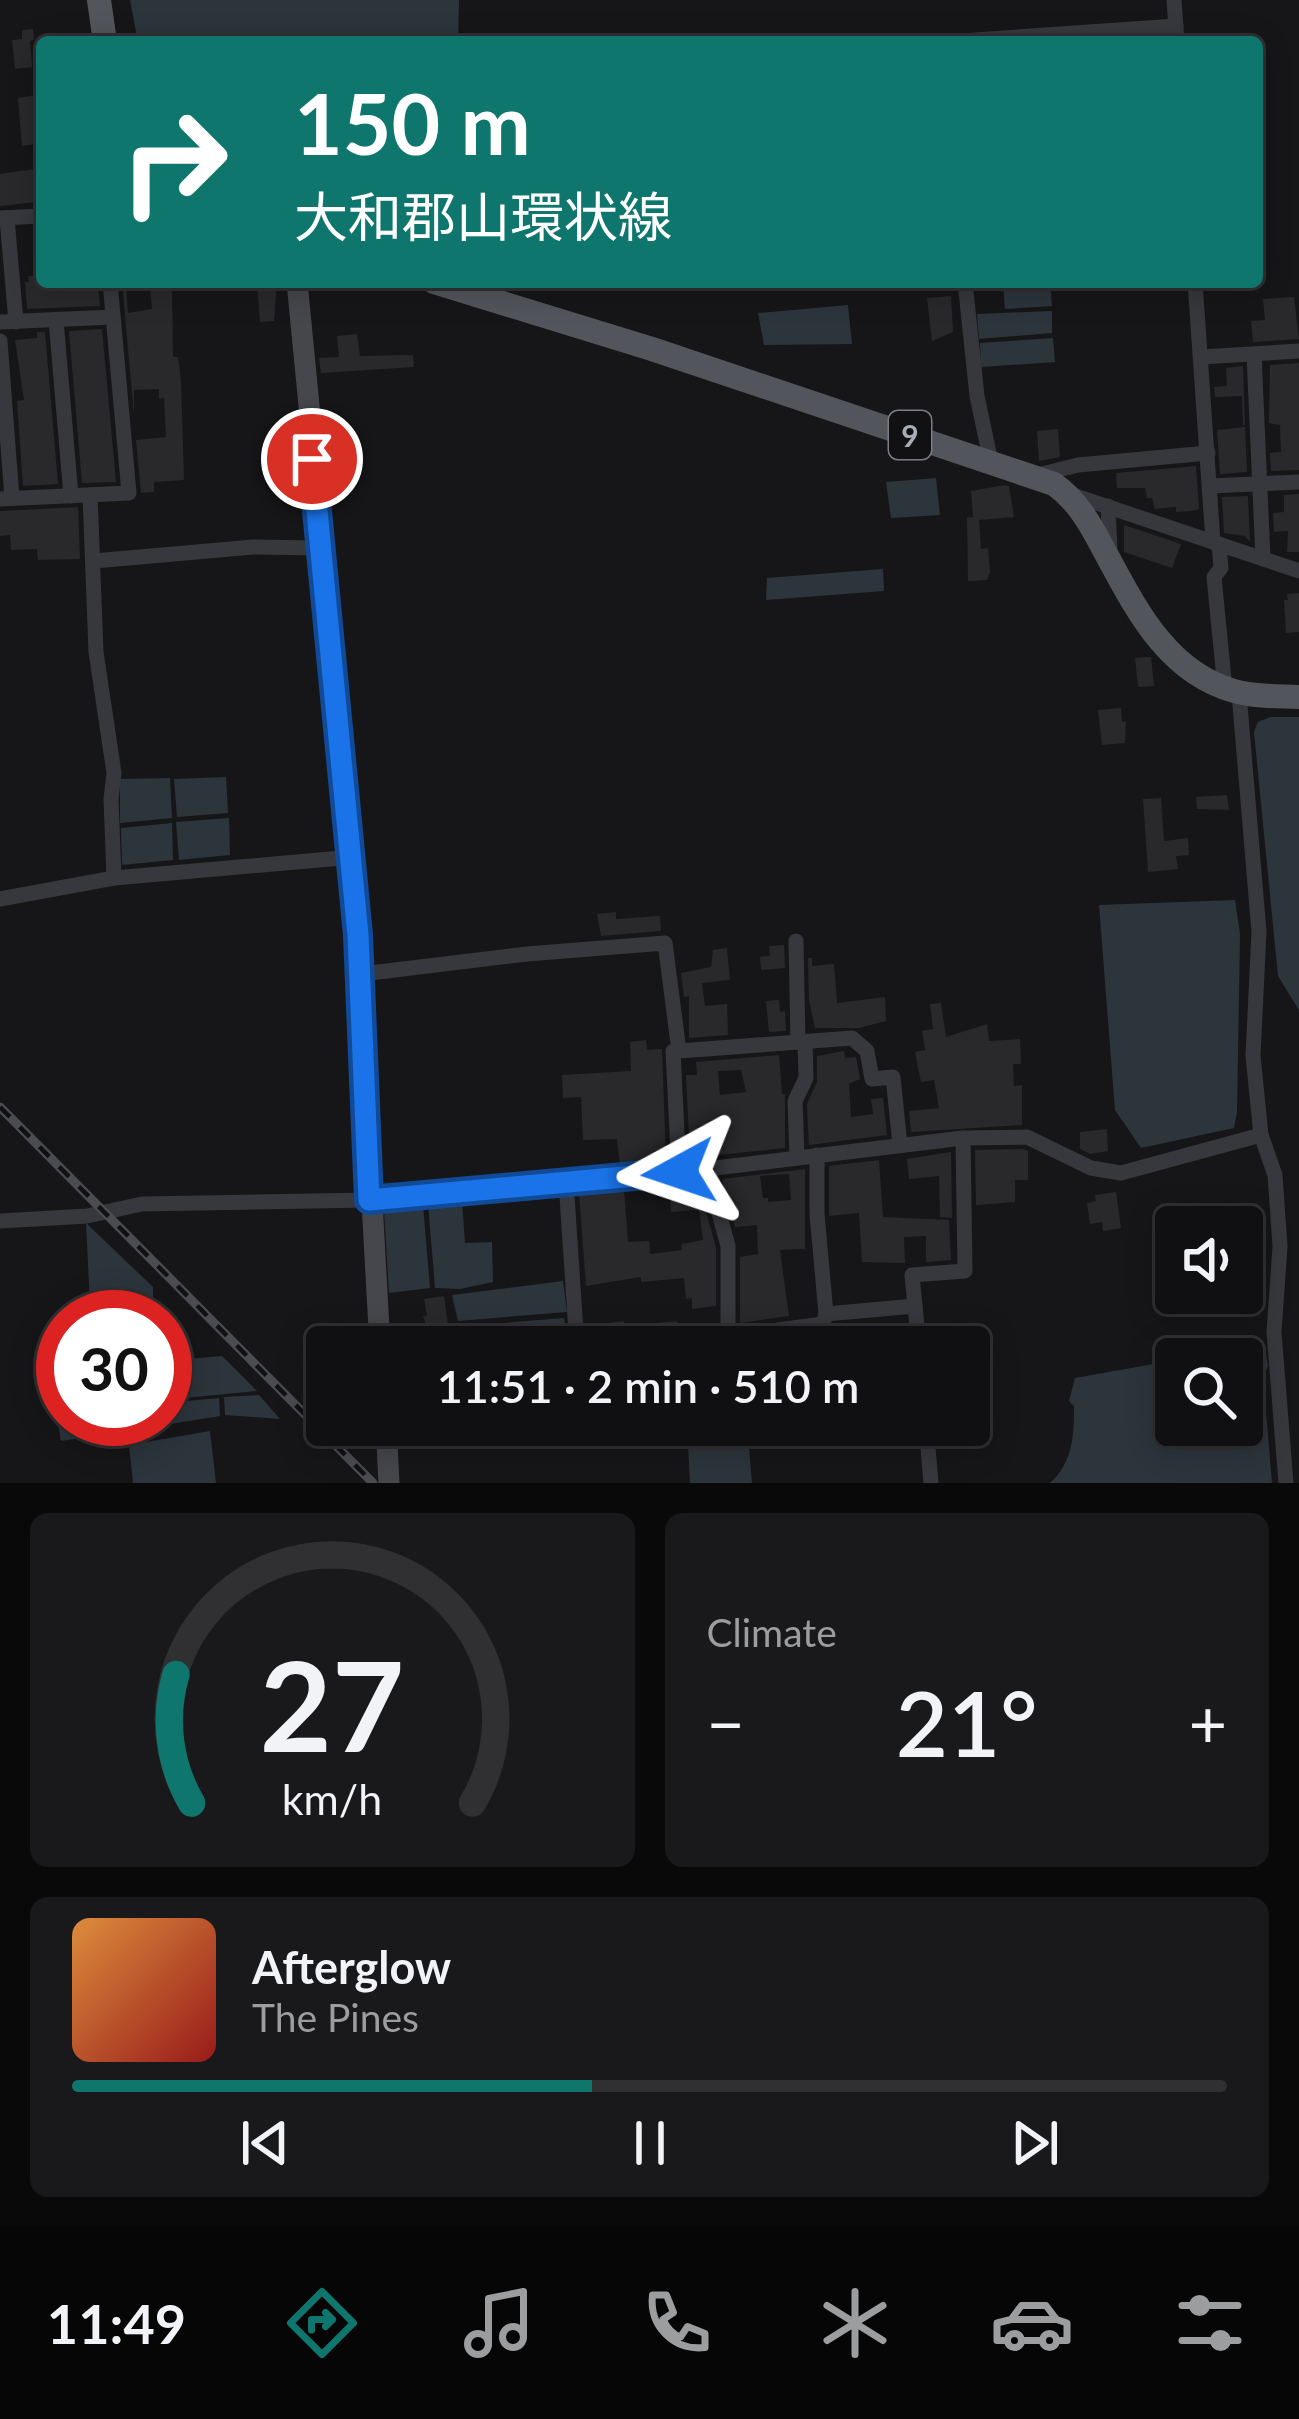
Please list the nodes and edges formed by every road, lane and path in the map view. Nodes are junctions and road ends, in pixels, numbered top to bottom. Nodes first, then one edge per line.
1 (99, 0) edge
2 (1174, 0) edge
3 (1176, 34) edge
4 (104, 36) edge
5 (1118, 36) edge
6 (36, 216) edge
7 (4, 218) edge
8 (111, 288) edge
9 (298, 288) edge
10 (454, 288) edge
11 (966, 288) edge
12 (1196, 288) edge
13 (113, 316) junction
14 (56, 320) junction
15 (8, 322) edge
16 (0, 341) edge
17 (1299, 351) edge
18 (1254, 354) junction
19 (1202, 357) junction
20 (1208, 453) junction
21 (991, 462) junction
22 (1032, 476) junction
23 (1299, 482) edge
24 (1260, 483) junction
25 (1210, 486) junction
26 (1067, 493) junction
27 (90, 495) junction
28 (71, 496) junction
29 (6, 498) edge
30 (1108, 506) junction
31 (1216, 543) junction
32 (320, 548) junction
33 (1263, 559) junction
34 (94, 561) junction
35 (1111, 562) junction
36 (1299, 571) edge
37 (1232, 691) junction
38 (1299, 697) edge
39 (352, 857) junction
40 (114, 878) junction
41 (0, 899) edge
42 (796, 941) dead end
43 (362, 974) junction
44 (801, 1042) junction
45 (680, 1051) junction
46 (1261, 1135) junction
47 (963, 1138) junction
48 (900, 1145) junction
49 (817, 1155) junction
50 (796, 1158) junction
51 (707, 1169) junction
52 (679, 1172) junction
53 (566, 1181) junction
54 (369, 1200) junction
55 (0, 1221) edge
56 (915, 1306) junction
57 (826, 1314) junction
58 (378, 1326) edge
59 (576, 1326) edge
60 (728, 1326) edge
61 (806, 1326) edge
62 (917, 1326) edge
63 (387, 1446) edge
64 (928, 1446) edge
65 (389, 1483) edge
66 (931, 1483) edge
67 (1286, 1483) edge

1 - 4 main road
2 - 3 street
3 - 5 street
6 - 7 street
7 - 15 street
8 - 13 street
9 - 32 main road
10 - 21 main road, 9
11 - 21 street
12 - 19 street
13 - 14 street
13 - 27 street
14 - 15 street
14 - 28 street
16 - 29 street
17 - 18 street
18 - 19 street
18 - 24 street
19 - 20 street
20 - 22 street
20 - 25 street
21 - 22 main road, 9
22 - 26 main road, 9
23 - 24 street
24 - 25 street
24 - 33 street
25 - 31 street
26 - 30 street
26 - 35 main road
27 - 28 street
27 - 34 street
28 - 29 street
30 - 31 street
30 - 35 street
31 - 33 street
31 - 37 street
32 - 34 street
32 - 39 main road
33 - 36 street
34 - 40 street
35 - 37 main road
37 - 38 main road
37 - 46 street
39 - 40 street
39 - 43 main road
40 - 41 street
42 - 44 street
43 - 45 street
43 - 54 main road
44 - 45 street
44 - 48 street
44 - 50 street
45 - 52 street
46 - 47 street
46 - 67 street
47 - 48 street
47 - 56 street
48 - 49 street
49 - 50 street
49 - 57 street
50 - 51 street
51 - 52 street
51 - 60 street
52 - 53 street
53 - 54 street
53 - 59 street
54 - 55 street
54 - 58 main road
56 - 57 street
56 - 62 street
57 - 61 street
63 - 65 main road
64 - 66 street

